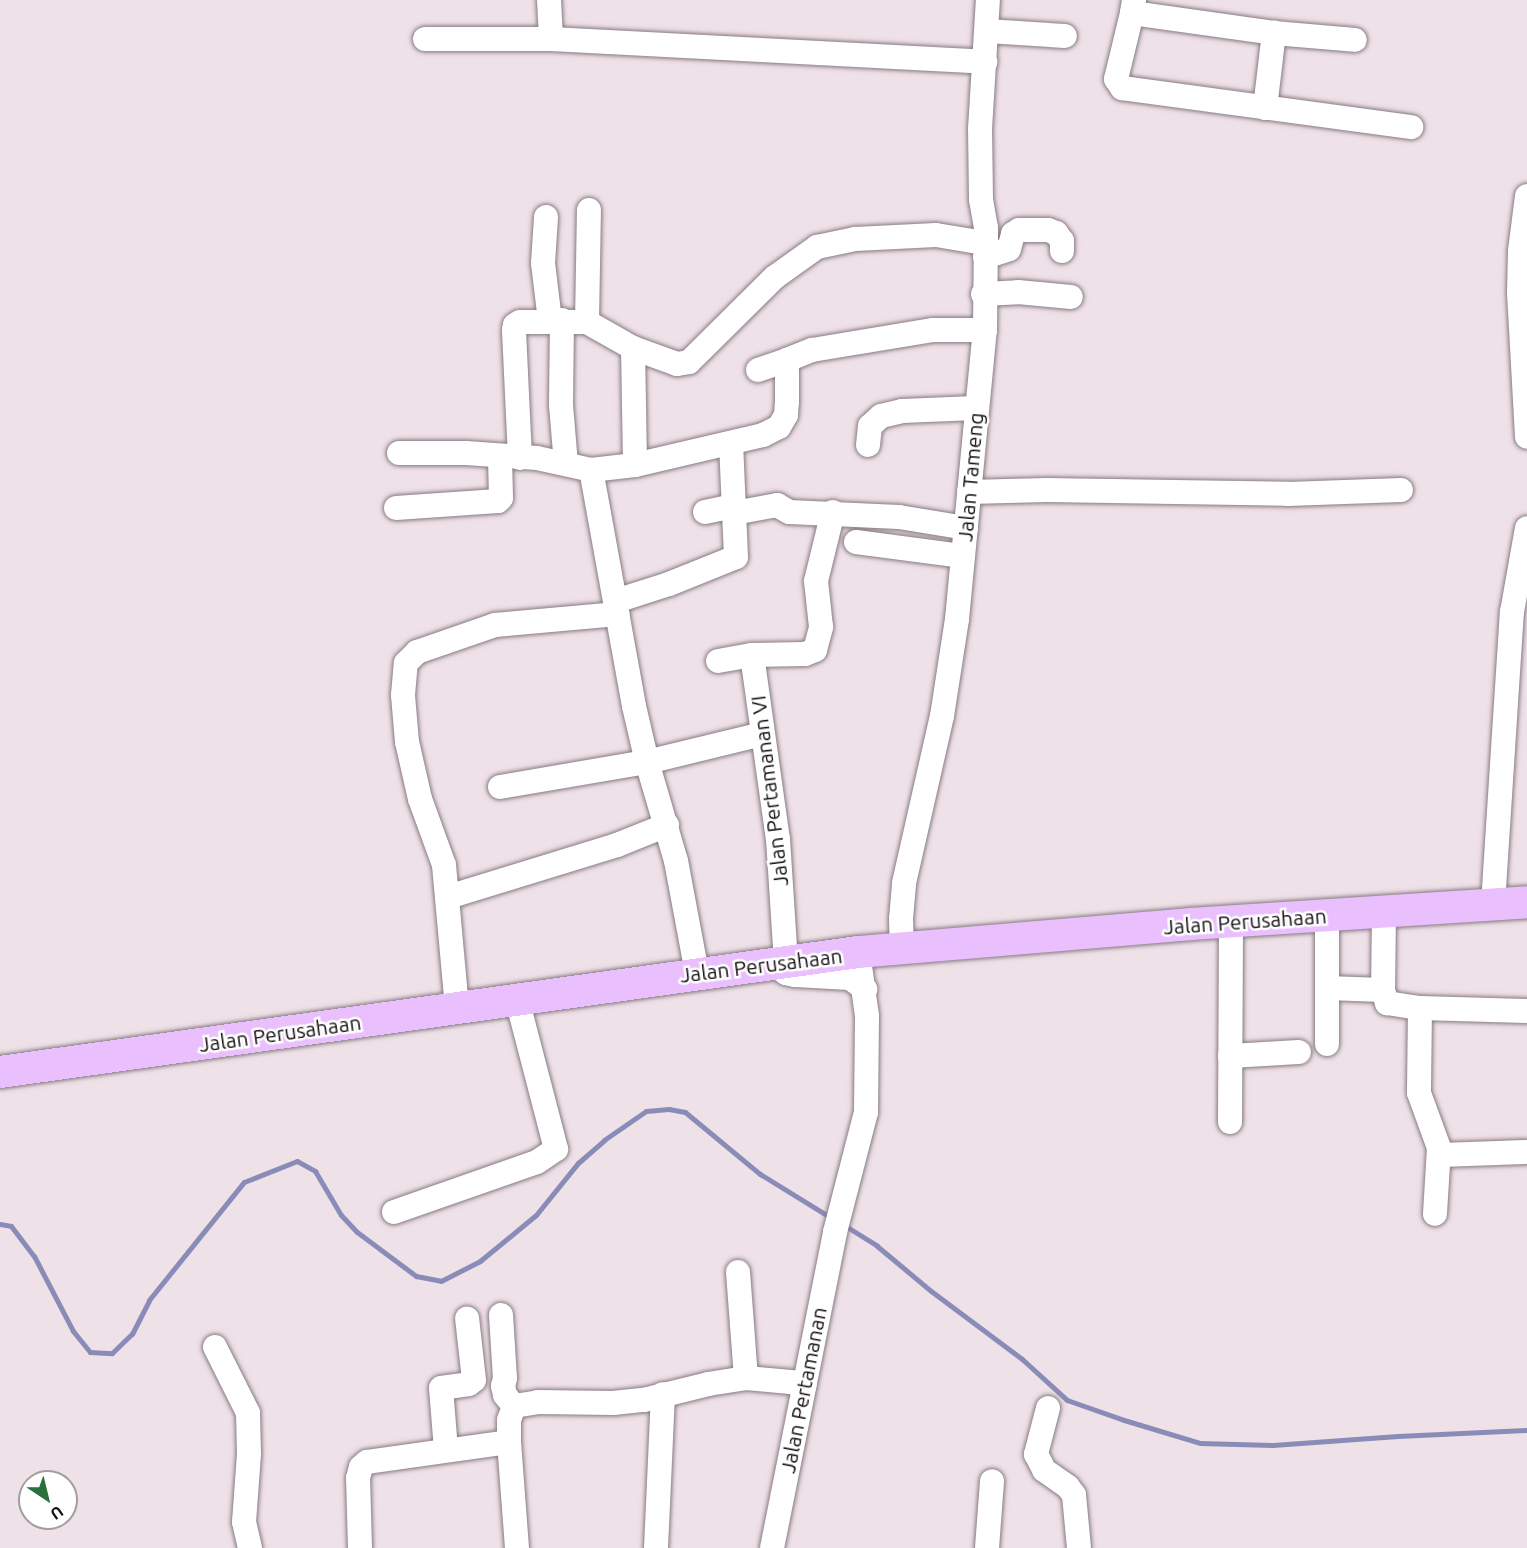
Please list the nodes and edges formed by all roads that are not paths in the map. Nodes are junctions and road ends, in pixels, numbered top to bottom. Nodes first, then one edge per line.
1 (549, 0) edge
2 (988, 0) edge
3 (1133, 7) edge
4 (987, 31) junction
5 (1274, 33) junction
6 (1065, 36) dead end
7 (425, 39) dead end
8 (552, 39) junction
9 (1355, 40) dead end
10 (985, 62) junction
11 (1265, 108) junction
12 (1411, 127) dead end
13 (1527, 196) edge
14 (589, 210) dead end
15 (546, 217) dead end
16 (985, 250) junction
17 (1062, 251) dead end
18 (983, 294) junction
19 (1071, 297) dead end
20 (556, 321) junction
21 (587, 322) junction
22 (985, 330) junction
23 (633, 348) junction
24 (787, 360) junction
25 (758, 370) dead end
26 (975, 408) junction
27 (1527, 437) edge
28 (731, 443) junction
29 (868, 445) dead end
30 (399, 453) dead end
31 (510, 458) junction
32 (566, 464) junction
33 (635, 465) junction
34 (591, 470) junction
35 (1401, 490) dead end
36 (969, 492) junction
37 (396, 508) dead end
38 (734, 510) junction
39 (705, 512) dead end
40 (833, 512) junction
41 (966, 528) junction
42 (1527, 528) edge
43 (856, 542) dead end
44 (963, 556) junction
45 (1524, 563) edge
46 (617, 607) junction
47 (752, 655) junction
48 (718, 661) dead end
49 (762, 734) junction
50 (647, 762) junction
51 (500, 787) dead end
52 (667, 825) junction
53 (448, 897) junction
54 (1527, 902) edge
55 (1493, 904) junction
56 (1384, 912) junction
57 (1327, 915) junction
58 (1231, 922) junction
59 (902, 948) junction
60 (858, 952) junction
61 (779, 963) junction
62 (697, 973) junction
63 (1327, 988) junction
64 (865, 989) junction
65 (1383, 990) junction
66 (517, 999) junction
67 (457, 1008) junction
68 (1420, 1008) junction
69 (1527, 1011) edge
70 (1327, 1044) dead end
71 (1299, 1052) dead end
72 (1230, 1056) junction
73 (0, 1072) edge
74 (1230, 1122) dead end
75 (1527, 1152) edge
76 (1439, 1155) junction
77 (394, 1212) dead end
78 (1435, 1214) dead end
79 (738, 1272) dead end
80 (501, 1315) dead end
81 (467, 1318) dead end
82 (215, 1347) dead end
83 (746, 1378) junction
84 (804, 1386) junction
85 (663, 1395) junction
86 (514, 1406) junction
87 (1048, 1408) dead end
88 (509, 1442) junction
89 (446, 1450) junction
90 (992, 1481) dead end
91 (250, 1548) edge
92 (360, 1548) edge
93 (517, 1548) edge
94 (656, 1548) edge
95 (772, 1548) edge
96 (987, 1548) edge
97 (1079, 1548) edge

1 - 8 street
2 - 4 street, Jalan Tameng
3 - 5 street
3 - 11 street
4 - 6 street
4 - 10 street, Jalan Tameng
5 - 9 street
5 - 11 street
7 - 8 street
8 - 10 street
10 - 16 street, Jalan Tameng
11 - 12 street
13 - 27 street
14 - 21 street
15 - 20 street
16 - 17 street
16 - 18 street, Jalan Tameng
16 - 23 street
18 - 19 street
18 - 22 street, Jalan Tameng
20 - 21 street
20 - 31 street
20 - 32 street
21 - 23 street
22 - 24 street
22 - 26 street, Jalan Tameng
23 - 33 street
24 - 25 street
24 - 28 street
26 - 29 street
26 - 36 street, Jalan Tameng
28 - 33 street
28 - 38 street
30 - 31 street
31 - 32 street
31 - 37 street
32 - 34 street
33 - 34 street
34 - 46 street
35 - 36 street
36 - 41 street, Jalan Tameng
38 - 39 street
38 - 40 street
38 - 46 street
40 - 41 street
40 - 47 street
41 - 44 street, Jalan Tameng
42 - 45 street
43 - 44 street
44 - 59 street, Jalan Tameng
45 - 55 street
46 - 50 street
46 - 53 street
47 - 48 street
47 - 49 street, Jalan Pertamanan VI
49 - 50 street
49 - 61 street, Jalan Pertamanan VI
50 - 51 street
50 - 52 street
52 - 53 street
52 - 62 street
53 - 67 street
54 - 55 main road, Jalan Perusahaan
55 - 56 main road, Jalan Perusahaan
56 - 57 main road, Jalan Perusahaan
56 - 65 street
57 - 58 main road, Jalan Perusahaan
57 - 63 street
58 - 59 main road, Jalan Perusahaan
58 - 72 street
59 - 60 main road, Jalan Perusahaan
60 - 61 main road, Jalan Perusahaan
60 - 64 street, Jalan Pertamanan
61 - 62 main road, Jalan Perusahaan
61 - 64 street
62 - 66 main road, Jalan Perusahaan
63 - 65 street
63 - 70 street
64 - 84 street, Jalan Pertamanan
65 - 68 street
66 - 67 main road, Jalan Perusahaan
66 - 77 street
67 - 73 main road, Jalan Perusahaan
68 - 69 street
68 - 76 street
71 - 72 street
72 - 74 street
75 - 76 street
76 - 78 street
79 - 83 street
80 - 86 street
81 - 89 street
82 - 91 street
83 - 84 street
83 - 85 street
84 - 95 street, Jalan Pertamanan
85 - 86 street
85 - 94 street
86 - 88 street
87 - 97 street
88 - 89 street
88 - 93 street
89 - 92 street
90 - 96 street

